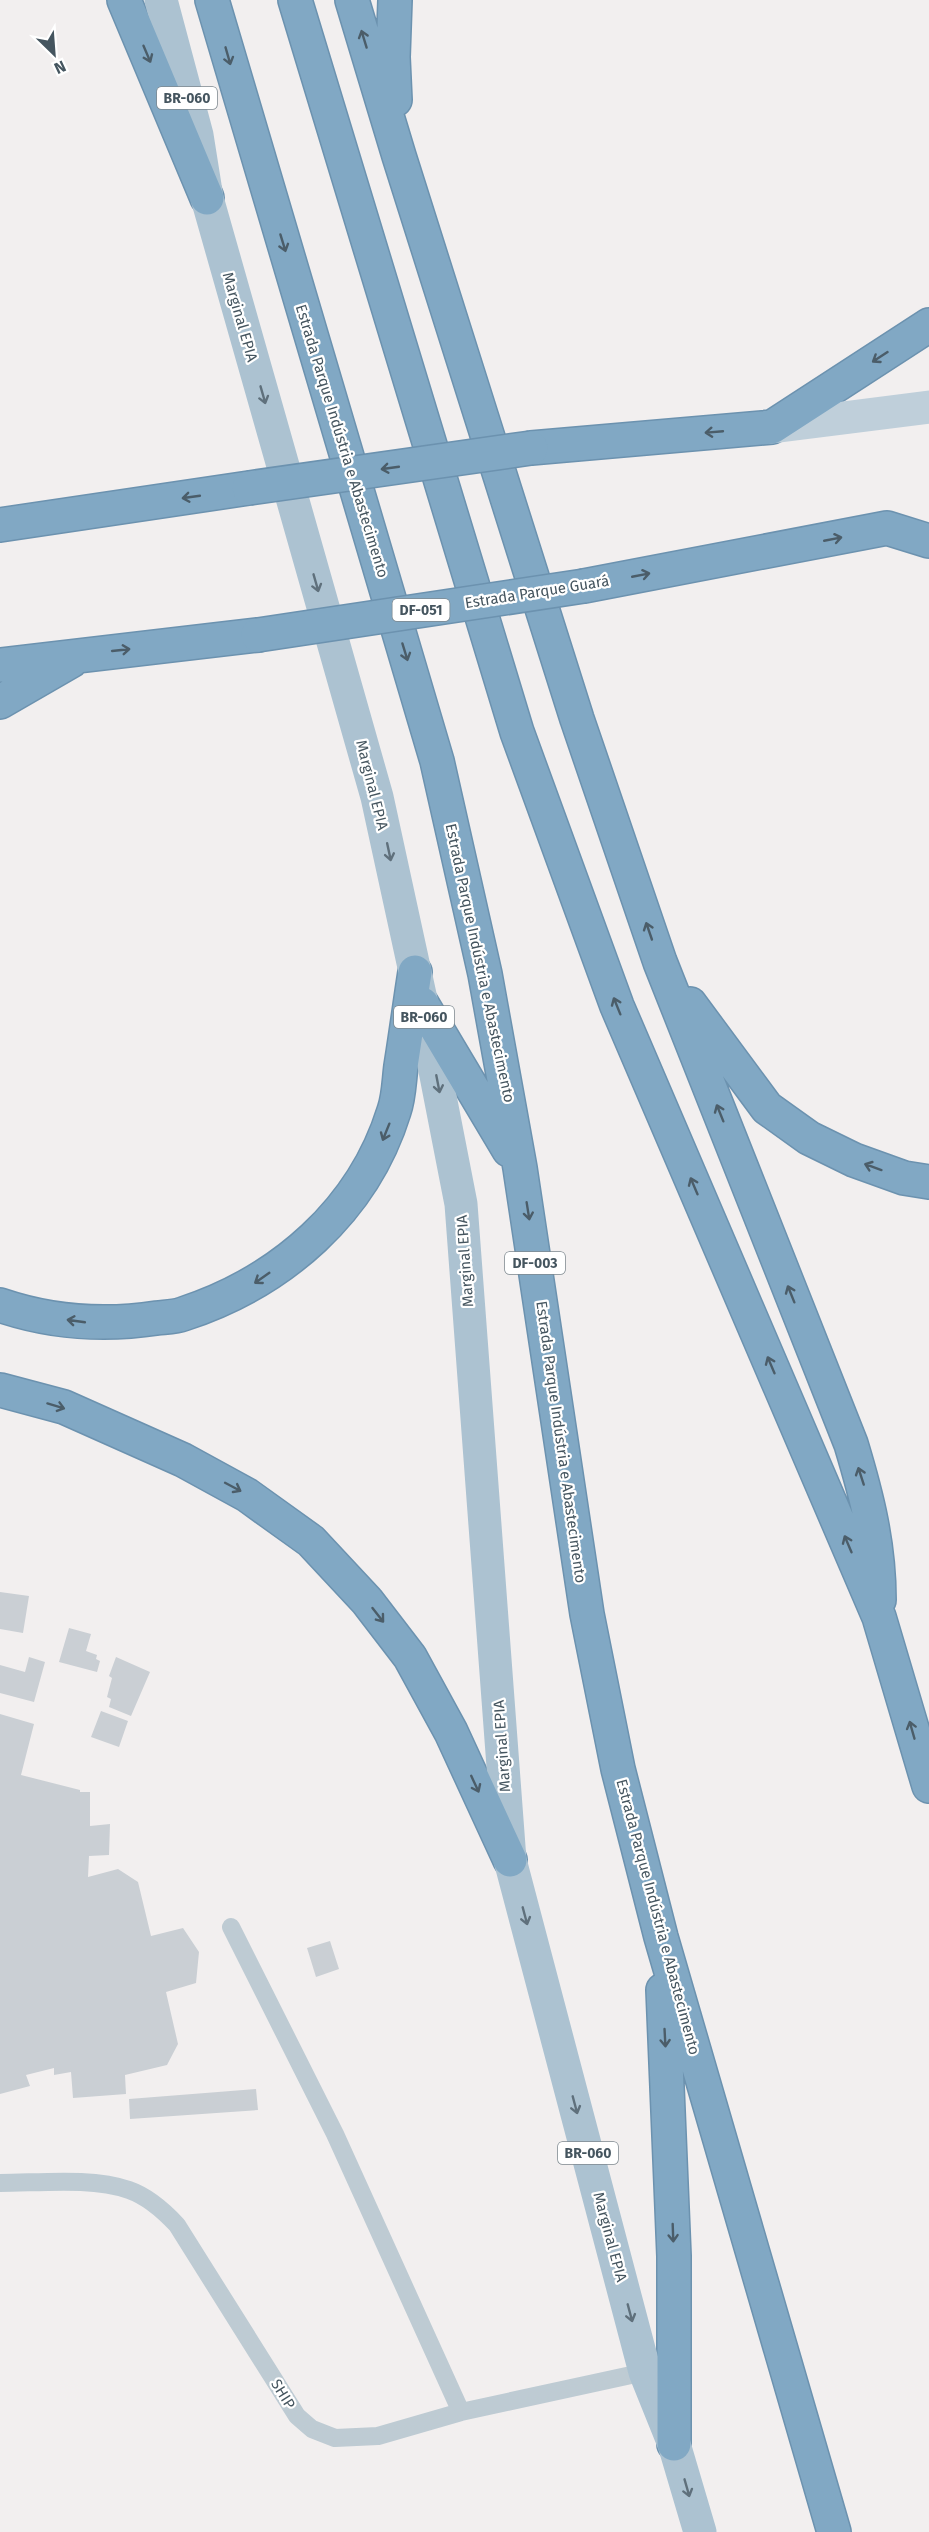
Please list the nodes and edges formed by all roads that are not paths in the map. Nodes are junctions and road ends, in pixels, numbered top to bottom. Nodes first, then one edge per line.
1 (124, 0) edge
2 (161, 0) edge
3 (212, 0) edge
4 (295, 0) edge
5 (352, 0) edge
6 (395, 0) edge
7 (399, 156) junction
8 (207, 198) junction
9 (929, 325) edge
10 (929, 407) edge
11 (772, 427) junction
12 (929, 523) edge
13 (0, 525) edge
14 (887, 528) junction
15 (929, 541) edge
16 (84, 654) junction
17 (0, 664) edge
18 (0, 702) edge
19 (660, 962) junction
20 (415, 972) junction
21 (422, 1004) junction
22 (520, 1168) junction
23 (929, 1182) edge
24 (0, 1305) edge
25 (0, 1390) edge
26 (879, 1617) junction
27 (929, 1786) edge
28 (510, 1860) junction
29 (231, 1927) dead end
30 (661, 1937) junction
31 (0, 2183) edge
32 (645, 2372) junction
33 (461, 2412) junction
34 (674, 2444) junction
35 (700, 2532) edge
36 (834, 2532) edge

1 -> 8 highway
2 - 8 main road, Marginal EPIA / BR-060
3 -> 22 highway, Estrada Parque Indústria e Abastecimento / DF-003
26 -> 4 highway
7 -> 5 highway
6 - 7 highway
19 -> 7 highway
8 -> 20 main road, Marginal EPIA / BR-060
9 -> 11 highway
10 - 11 main road
11 -> 13 highway, bridge
12 - 14 main road, Estrada Parque Guará / DF-051
14 - 15 highway
16 -> 14 highway, Estrada Parque Guará / DF-051, bridge
16 - 17 highway, Estrada Parque Guará / DF-051
16 - 18 highway
23 -> 19 highway
26 -> 19 highway
20 - 21 main road, Marginal EPIA / BR-060
20 -> 24 highway
21 - 22 highway
21 -> 28 main road, Marginal EPIA / BR-060
22 -> 30 highway, Estrada Parque Indústria e Abastecimento / DF-003
25 -> 28 highway
27 -> 26 highway
28 -> 32 main road, Marginal EPIA / BR-060
29 - 33 lane
30 -> 34 highway
30 - 36 highway, Estrada Parque Indústria e Abastecimento / DF-003
31 - 33 lane, SHIP
32 - 33 lane, SHIP
32 - 34 main road, Marginal EPIA / BR-060
34 -> 35 main road, Marginal EPIA

